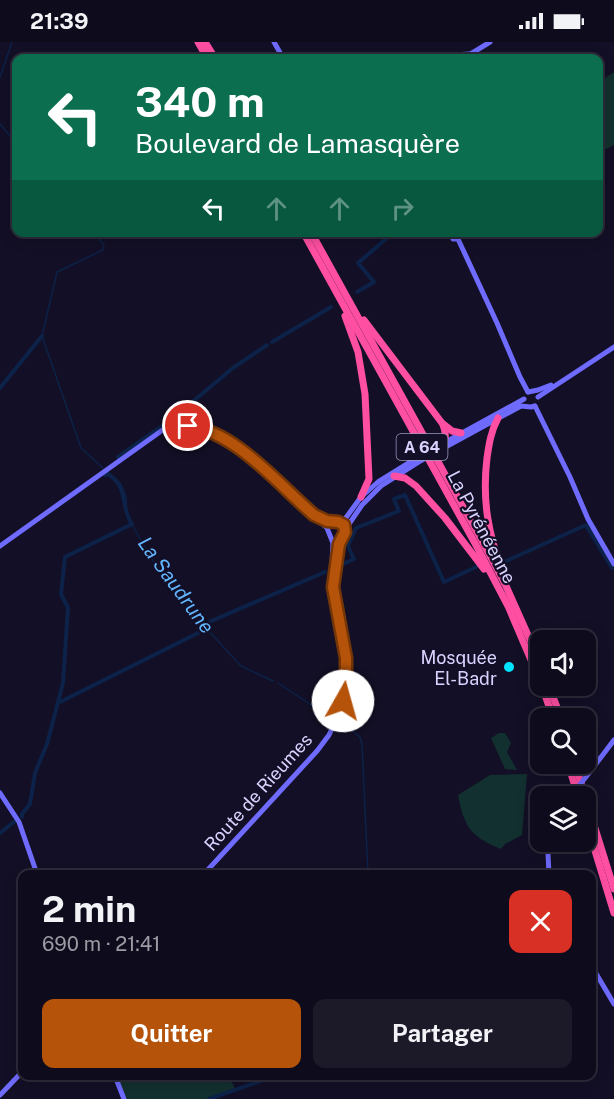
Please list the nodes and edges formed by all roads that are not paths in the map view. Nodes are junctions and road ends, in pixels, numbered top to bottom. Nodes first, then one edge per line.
1 (198, 42) edge
2 (490, 42) edge
3 (208, 54) edge
4 (469, 54) edge
5 (306, 237) edge
6 (314, 237) edge
7 (451, 237) edge
8 (458, 239) joint
9 (334, 289) junction
10 (346, 297) junction
11 (614, 347) edge
12 (566, 378) junction
13 (532, 391) junction
14 (538, 397) junction
15 (524, 399) junction
16 (526, 406) junction
17 (535, 406) junction
18 (498, 418) junction
19 (442, 423) junction
20 (461, 433) junction
21 (445, 443) junction
22 (438, 449) junction
23 (421, 458) junction
24 (394, 476) junction
25 (361, 497) junction
26 (314, 515) junction
27 (336, 522) junction
28 (346, 530) junction
29 (330, 534) junction
30 (342, 537) junction
31 (0, 546) edge
32 (614, 564) edge
33 (506, 586) junction
34 (333, 587) junction
35 (508, 606) junction
36 (530, 640) edge
37 (530, 658) edge
38 (614, 740) edge
39 (578, 774) edge
40 (579, 786) edge
41 (0, 793) edge
42 (548, 852) edge
43 (595, 852) edge
44 (36, 870) edge
45 (208, 870) edge
46 (549, 870) edge
47 (614, 889) edge
48 (614, 913) edge
49 (596, 973) edge
50 (614, 1004) edge
51 (18, 1075) edge
52 (117, 1080) edge
53 (0, 1095) edge
54 (124, 1099) edge

1 - 3 highway
2 - 4 main road
5 - 9 highway, La Pyrénéenne / A 64
6 - 10 highway, La Pyrénéenne / A 64
7 - 8 main road
8 - 13 main road
9 - 25 highway
9 - 35 highway, La Pyrénéenne / A 64
10 - 19 highway
10 - 33 highway, La Pyrénéenne / A 64
11 - 12 main road
12 - 13 main road
12 - 14 main road
13 - 14 main road
13 - 15 main road
14 - 17 main road
15 - 16 main road
15 - 20 main road
16 - 17 main road
16 - 18 main road
17 - 32 main road
18 - 22 main road
18 - 33 highway
19 - 20 highway
19 - 21 highway
20 - 21 main road
21 - 22 highway
22 - 23 main road, bridge
23 - 24 main road
23 - 25 main road
24 - 28 main road
24 - 35 highway
25 - 27 main road
26 - 27 main road
26 - 29 main road
26 - 31 main road
27 - 28 main road
27 - 29 main road
28 - 30 main road
29 - 30 main road
29 - 34 main road, Route de Rieumes
30 - 34 main road, Route de Rieumes
33 - 36 highway, La Pyrénéenne / A 64
34 - 45 main road, Route de Rieumes
35 - 37 highway, La Pyrénéenne / A 64
38 - 40 main road, bridge
39 - 47 highway
41 - 44 main road
42 - 46 main road
43 - 48 highway
49 - 50 main road
51 - 53 main road
52 - 54 main road

